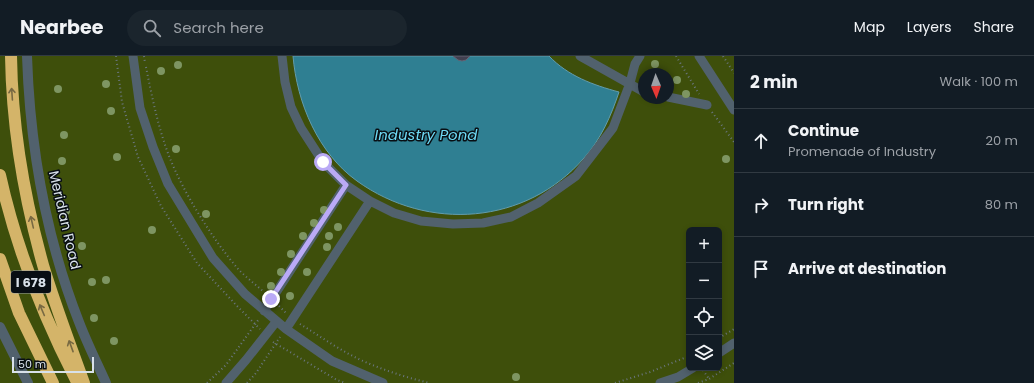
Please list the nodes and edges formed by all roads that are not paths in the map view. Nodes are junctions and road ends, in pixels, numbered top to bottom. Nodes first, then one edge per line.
1 (11, 56) edge
2 (27, 56) edge
3 (133, 56) edge
4 (282, 56) edge
5 (580, 56) edge
6 (640, 56) edge
7 (699, 56) edge
8 (630, 83) junction
9 (638, 88) edge
10 (674, 98) edge
11 (707, 105) dead end
12 (734, 110) edge
13 (0, 175) edge
14 (346, 185) junction
15 (370, 201) junction
16 (0, 259) edge
17 (264, 311) junction
18 (276, 322) junction
19 (0, 327) edge
20 (286, 329) junction
21 (734, 343) edge
22 (722, 351) edge
23 (688, 371) edge
24 (28, 383) edge
25 (52, 383) edge
26 (78, 383) edge
27 (84, 383) edge
28 (106, 383) edge
29 (226, 383) edge
30 (384, 383) edge
31 (660, 383) edge

27 -> 1 highway
2 - 28 street, Meridian Road
3 - 17 street
4 - 14 street
5 - 8 street
6 - 8 street
7 - 12 street
8 - 9 street
8 - 15 street
10 - 11 street
26 -> 13 highway, I 678
14 - 15 street
14 - 17 street
15 - 20 street
16 - 25 highway, I 678
17 - 18 street
18 - 20 street
18 - 29 street
19 - 24 street
20 - 30 street
21 - 22 street
23 - 31 street

